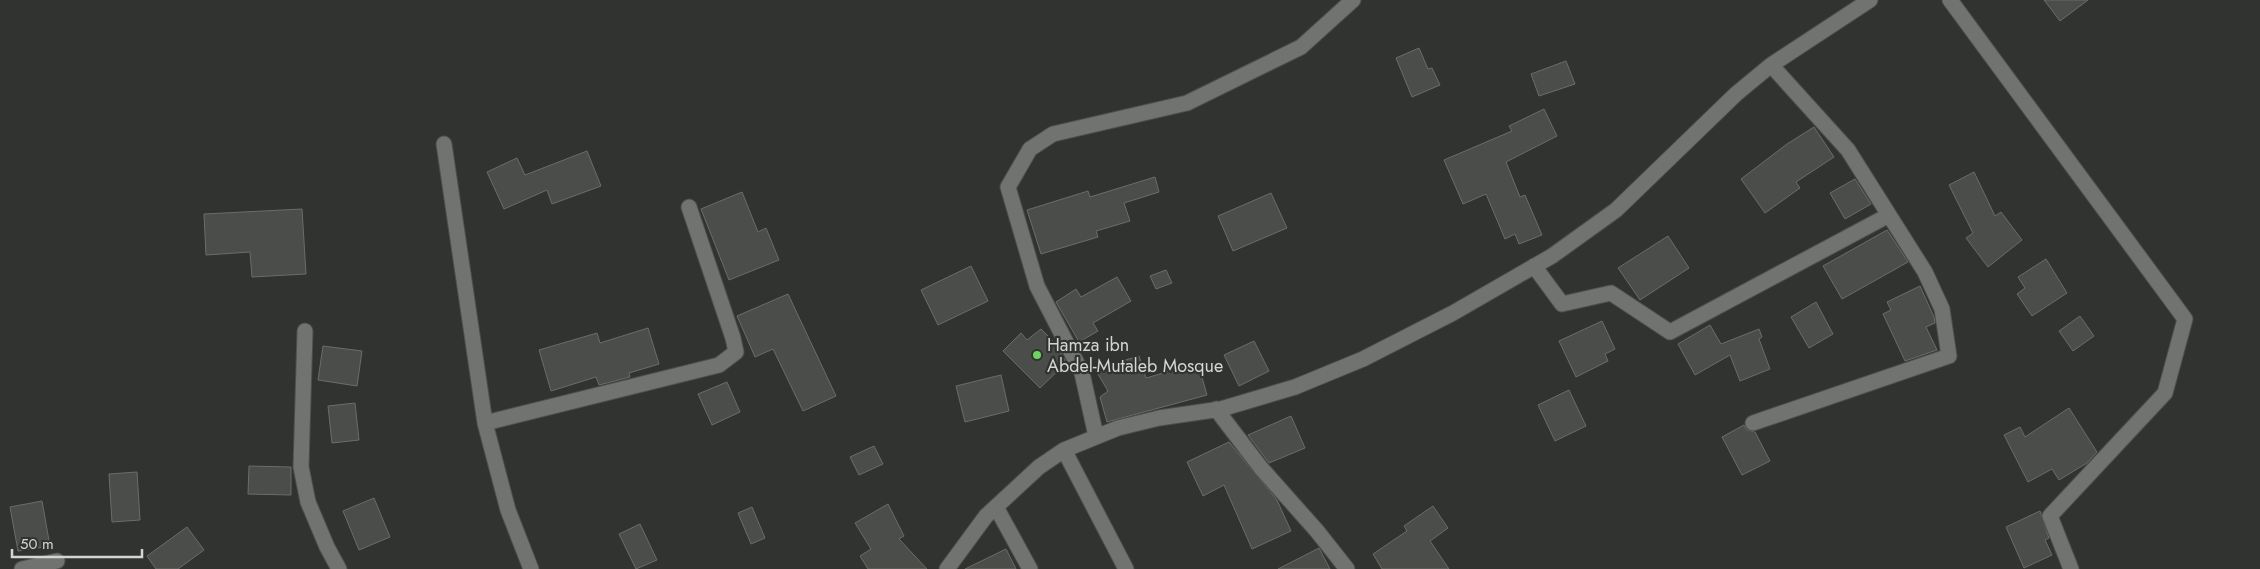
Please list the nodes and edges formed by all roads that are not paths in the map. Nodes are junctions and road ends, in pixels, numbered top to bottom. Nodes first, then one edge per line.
1 (1353, 0) edge
2 (1870, 0) edge
3 (1950, 0) edge
4 (1770, 65) junction
5 (444, 144) dead end
6 (689, 207) dead end
7 (1889, 215) junction
8 (1534, 266) junction
9 (305, 331) dead end
10 (1216, 409) junction
11 (484, 423) junction
12 (1753, 423) dead end
13 (1096, 436) junction
14 (1064, 450) junction
15 (996, 507) junction
16 (58, 560) dead end
17 (22, 569) edge
18 (339, 569) edge
19 (531, 569) edge
20 (947, 569) edge
21 (1030, 569) edge
22 (1126, 569) edge
23 (1347, 569) edge
24 (2071, 569) edge

1 - 13 street
2 - 4 street
3 - 24 street
4 - 7 street
4 - 8 street
5 - 11 street
6 - 11 street
7 - 8 street
7 - 12 street
8 - 10 street
9 - 18 street
10 - 13 street
10 - 23 street
11 - 19 street
13 - 14 street
14 - 15 street
14 - 22 street
15 - 20 street
15 - 21 street
16 - 17 street

